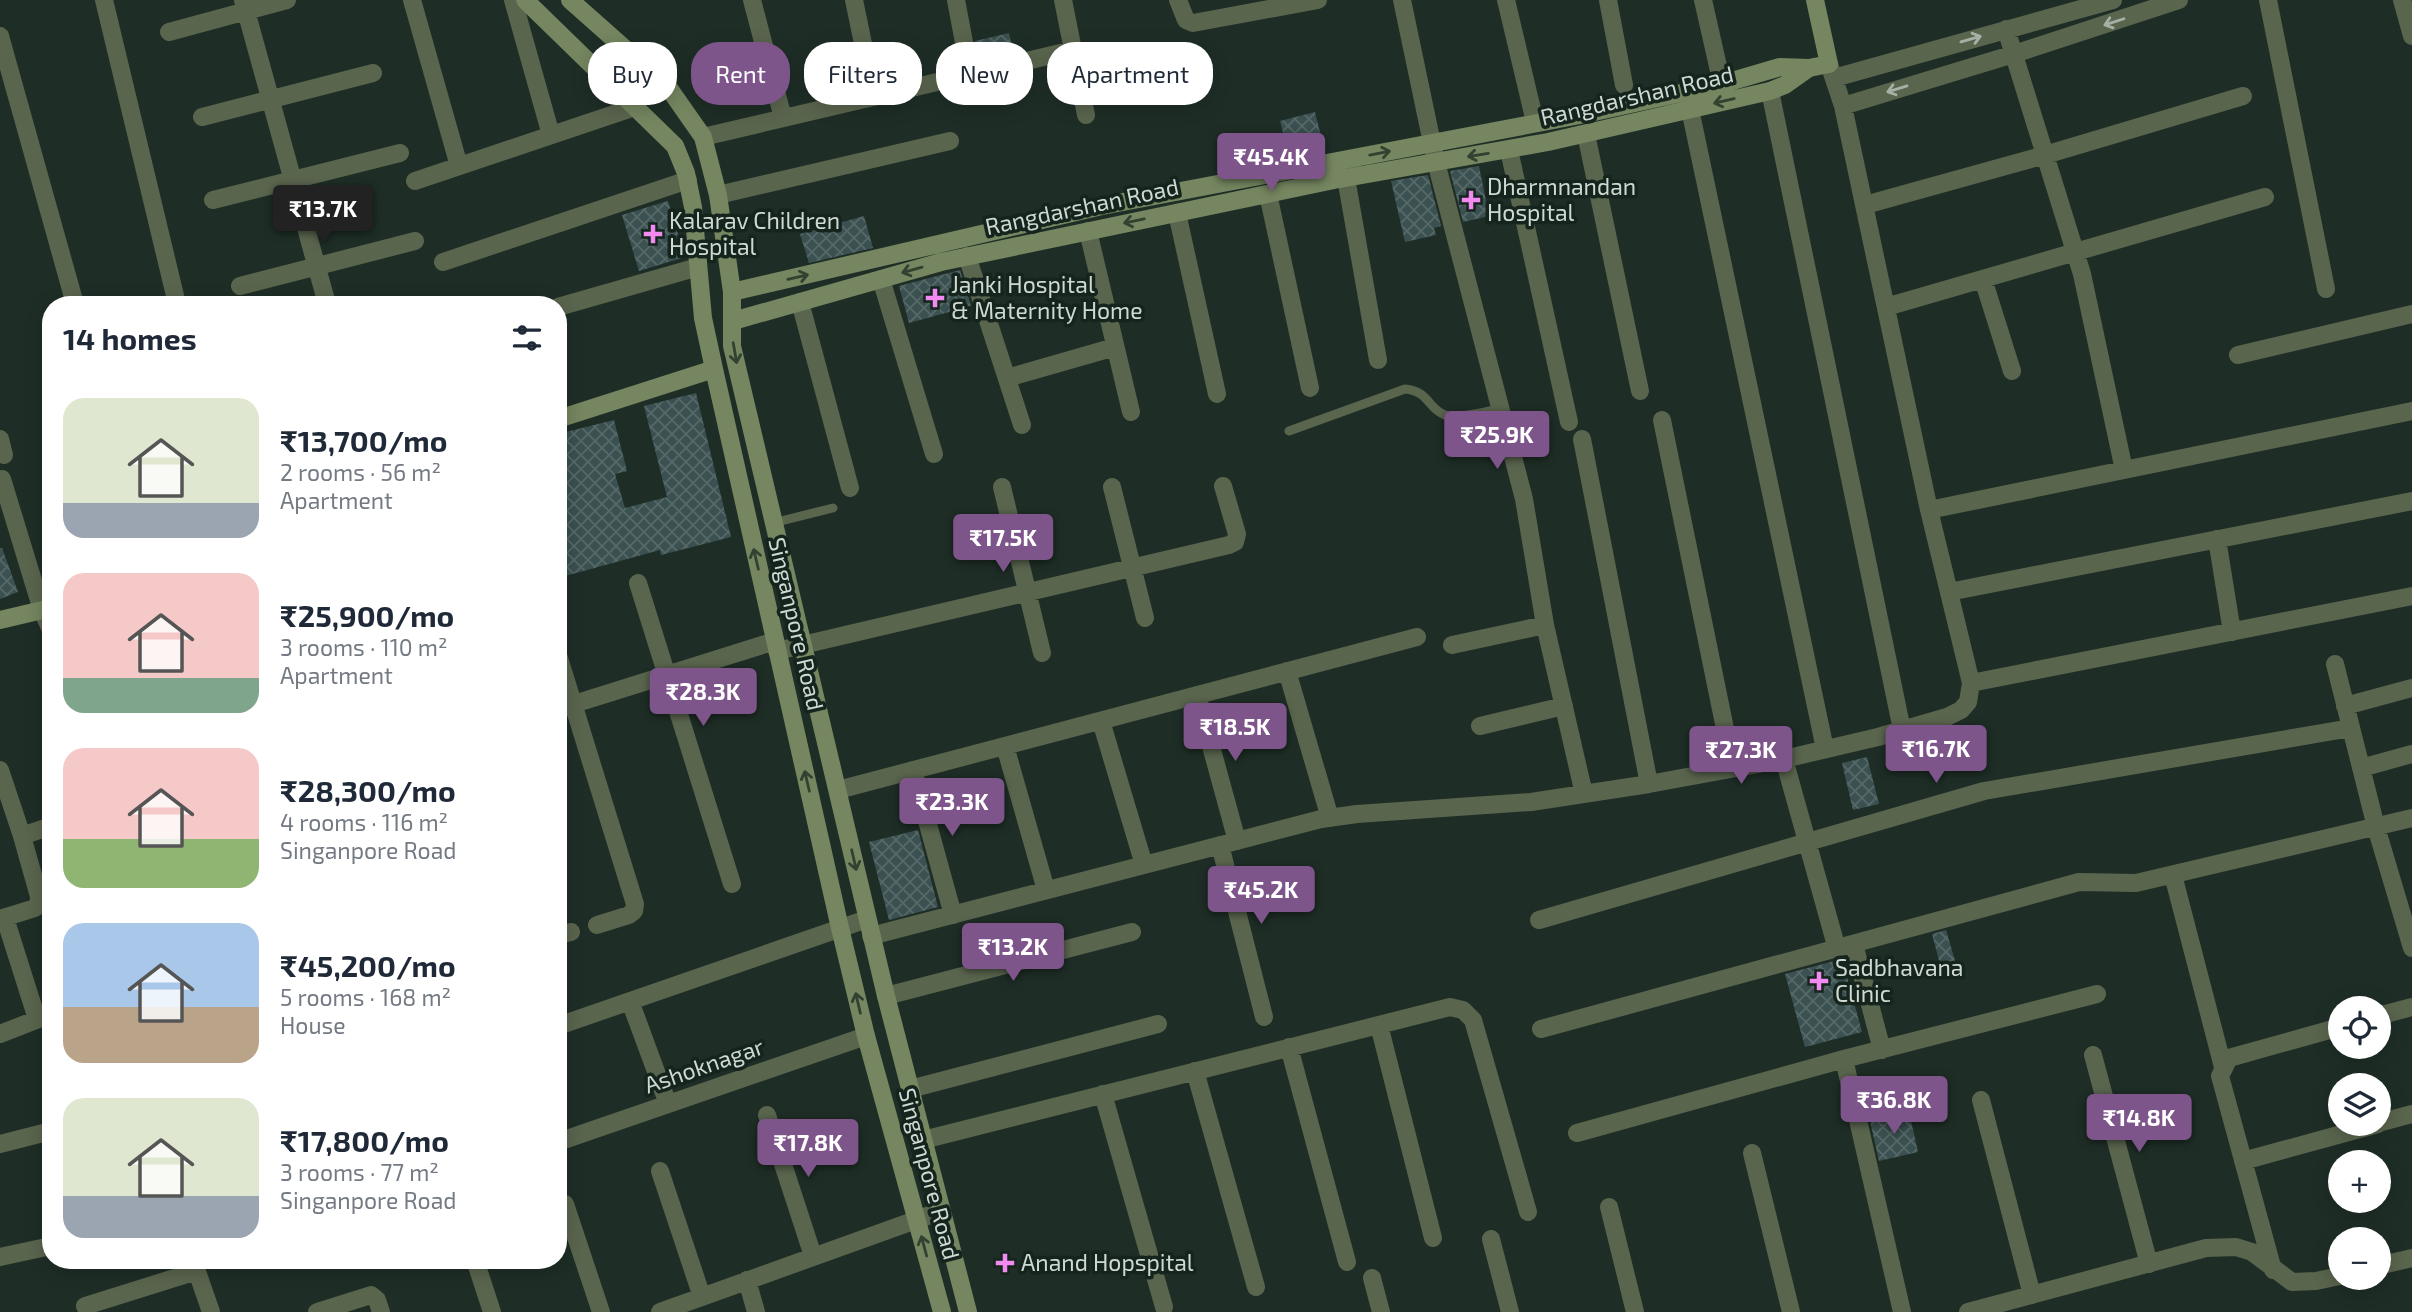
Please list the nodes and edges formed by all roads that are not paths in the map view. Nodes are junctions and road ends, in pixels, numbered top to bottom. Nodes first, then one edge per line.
1 (104, 0) edge
2 (287, 0) edge
3 (412, 0) edge
4 (513, 0) edge
5 (525, 0) edge
6 (570, 0) edge
7 (752, 0) edge
8 (854, 0) edge
9 (956, 0) edge
10 (1063, 0) edge
11 (1178, 0) edge
12 (1318, 0) edge
13 (1402, 0) edge
14 (1506, 0) edge
15 (1608, 0) edge
16 (1703, 0) edge
17 (1815, 0) edge
18 (2113, 0) edge
19 (2179, 0) edge
20 (2268, 0) edge
21 (2402, 0) edge
22 (244, 6) edge
23 (2055, 8) edge
24 (2006, 29) junction
25 (169, 32) dead end
26 (0, 36) edge
27 (2412, 36) edge
28 (863, 42) edge
29 (964, 42) edge
30 (1071, 42) edge
31 (2014, 54) junction
32 (1809, 68) junction
33 (1832, 71) junction
34 (373, 73) dead end
35 (1722, 84) junction
36 (1624, 85) dead end
37 (1770, 91) junction
38 (2243, 96) dead end
39 (270, 99) junction
40 (839, 105) edge
41 (1084, 105) edge
42 (1843, 106) junction
43 (635, 107) junction
44 (1690, 109) junction
45 (1086, 115) dead end
46 (202, 117) dead end
47 (783, 118) junction
48 (1535, 122) junction
49 (1586, 134) junction
50 (551, 135) junction
51 (703, 137) junction
52 (950, 141) dead end
53 (1432, 142) junction
54 (1509, 150) junction
55 (400, 153) dead end
56 (2045, 155) junction
57 (1436, 162) junction
58 (459, 166) junction
59 (1346, 178) junction
60 (293, 180) junction
61 (688, 180) junction
62 (415, 181) dead end
63 (1268, 194) junction
64 (718, 195) junction
65 (2264, 197) dead end
66 (213, 200) dead end
67 (1865, 205) junction
68 (1177, 213) junction
69 (1088, 231) junction
70 (415, 241) dead end
71 (2075, 253) junction
72 (967, 256) junction
73 (443, 262) dead end
74 (316, 266) junction
75 (698, 267) junction
76 (881, 279) junction
77 (1983, 279) junction
78 (240, 286) dead end
79 (2326, 289) dead end
80 (732, 292) junction
81 (73, 296) edge
82 (175, 296) edge
83 (325, 296) edge
84 (800, 302) junction
85 (567, 304) edge
86 (1886, 307) junction
87 (2412, 314) edge
88 (733, 321) junction
89 (1115, 347) junction
90 (2238, 355) dead end
91 (1378, 360) dead end
92 (713, 369) junction
93 (2012, 371) dead end
94 (1007, 378) junction
95 (1310, 388) dead end
96 (1640, 391) dead end
97 (1217, 394) dead end
98 (1500, 409) junction
99 (2412, 411) edge
100 (1130, 412) dead end
101 (567, 416) edge
102 (1662, 420) dead end
103 (1569, 422) dead end
104 (1022, 425) dead end
105 (1289, 431) dead end
106 (1582, 439) dead end
107 (934, 454) dead end
108 (2124, 470) junction
109 (2, 479) dead end
110 (1112, 486) dead end
111 (1223, 486) dead end
112 (1002, 487) dead end
113 (850, 488) dead end
114 (2412, 500) edge
115 (833, 508) dead end
116 (1929, 510) junction
117 (773, 523) junction
118 (2217, 539) junction
119 (1132, 568) junction
120 (638, 583) dead end
121 (1027, 592) junction
122 (1949, 592) junction
123 (2412, 596) edge
124 (42, 597) edge
125 (42, 610) edge
126 (1144, 618) dead end
127 (0, 620) edge
128 (1545, 625) junction
129 (2232, 632) junction
130 (1417, 637) dead end
131 (801, 644) junction
132 (1452, 645) dead end
133 (776, 646) junction
134 (1042, 653) dead end
135 (2335, 664) dead end
136 (1287, 671) junction
137 (666, 675) junction
138 (1971, 683) junction
139 (2412, 688) edge
140 (1197, 695) junction
141 (1564, 706) junction
142 (2345, 706) junction
143 (567, 707) edge
144 (567, 710) edge
145 (1101, 721) junction
146 (1479, 726) dead end
147 (2351, 728) junction
148 (1902, 730) junction
149 (1005, 746) junction
150 (1825, 749) junction
151 (2412, 754) edge
152 (1784, 759) junction
153 (1733, 768) junction
154 (2361, 768) junction
155 (0, 770) edge
156 (913, 770) junction
157 (1649, 784) junction
158 (838, 790) junction
159 (1584, 794) junction
160 (1330, 818) junction
161 (2412, 818) edge
162 (2376, 827) junction
163 (42, 829) edge
164 (22, 836) junction
165 (1228, 843) junction
166 (1806, 843) junction
167 (1144, 865) junction
168 (2173, 875) junction
169 (732, 884) dead end
170 (1046, 890) junction
171 (2404, 895) edge
172 (953, 915) junction
173 (2, 919) edge
174 (1539, 920) dead end
175 (597, 925) dead end
176 (869, 927) junction
177 (840, 928) junction
178 (1132, 932) dead end
179 (1845, 946) junction
180 (2412, 948) edge
181 (2097, 994) dead end
182 (886, 996) junction
183 (629, 1001) junction
184 (2412, 1007) edge
185 (42, 1012) edge
186 (2391, 1013) edge
187 (1264, 1017) dead end
188 (42, 1018) edge
189 (567, 1023) edge
190 (1158, 1024) dead end
191 (1378, 1025) junction
192 (1541, 1030) dead end
193 (2328, 1030) edge
194 (0, 1034) edge
195 (866, 1036) junction
196 (1289, 1047) junction
197 (1882, 1050) junction
198 (2093, 1055) dead end
199 (1843, 1059) junction
200 (2223, 1067) junction
201 (1195, 1071) junction
202 (910, 1088) junction
203 (1103, 1094) junction
204 (1981, 1100) dead end
205 (667, 1104) junction
206 (2412, 1114) edge
207 (767, 1115) dead end
208 (2391, 1120) edge
209 (42, 1132) edge
210 (1577, 1133) dead end
211 (2334, 1136) edge
212 (567, 1139) edge
213 (923, 1140) junction
214 (0, 1144) edge
215 (1752, 1153) dead end
216 (2243, 1161) junction
217 (660, 1171) dead end
218 (1609, 1207) dead end
219 (567, 1210) edge
220 (941, 1210) junction
221 (1528, 1212) dead end
222 (916, 1220) junction
223 (1433, 1238) dead end
224 (1491, 1239) dead end
225 (42, 1248) edge
226 (813, 1256) junction
227 (0, 1257) edge
228 (2412, 1258) edge
229 (1347, 1262) dead end
230 (2391, 1263) edge
231 (2148, 1264) junction
232 (187, 1269) edge
233 (196, 1269) edge
234 (478, 1269) edge
235 (2273, 1270) junction
236 (1372, 1278) dead end
237 (2328, 1278) edge
238 (747, 1280) junction
239 (1256, 1287) dead end
240 (2032, 1295) junction
241 (702, 1297) junction
242 (85, 1306) dead end
243 (1164, 1307) dead end
244 (671, 1310) edge
245 (211, 1312) edge
246 (317, 1312) edge
247 (381, 1312) edge
248 (492, 1312) edge
249 (601, 1312) edge
250 (756, 1312) edge
251 (942, 1312) edge
252 (968, 1312) edge
253 (1381, 1312) edge
254 (1510, 1312) edge
255 (1635, 1312) edge
256 (1791, 1312) edge
257 (1902, 1312) edge
258 (1968, 1312) edge

1 - 82 street
2 - 22 street
3 - 58 street
4 - 50 street
5 - 43 main road, Singanpore Road
6 - 51 main road, Singanpore Road
7 - 47 street
8 - 28 street
9 - 29 street
10 - 30 street
11 - 12 street
13 - 53 street
14 - 48 street
15 - 36 street
16 - 35 street
17 - 33 main road
18 - 23 street
19 -> 31 street
20 - 79 street
21 - 27 street
22 - 25 street
22 - 39 street
23 - 24 street
24 - 31 street
33 -> 24 street
26 - 81 street
31 -> 42 street
31 - 56 street
32 - 33 main road, Rangdarshan Road
32 - 35 main road, Rangdarshan Road
32 - 37 main road, Rangdarshan Road
33 - 42 street
34 - 39 street
35 - 48 main road, Rangdarshan Road
37 -> 44 main road, Rangdarshan Road
37 - 148 street
38 - 56 street
39 - 46 street
39 - 60 street
40 - 47 street
41 - 45 street
42 - 67 street
43 - 50 street
43 - 61 main road, Singanpore Road
44 - 49 main road, Rangdarshan Road
44 - 150 street
47 - 51 street
48 - 53 main road, Rangdarshan Road
49 - 54 main road, Rangdarshan Road
49 - 96 street
50 - 58 street
51 - 64 main road, Singanpore Road
52 - 64 street
53 - 57 street
80 -> 53 main road, Rangdarshan Road
54 -> 57 main road, Rangdarshan Road
54 - 103 street
55 - 60 street
56 - 67 street
56 - 71 street
57 - 59 main road, Rangdarshan Road
57 - 98 street
58 - 62 street
59 - 63 main road, Rangdarshan Road
59 - 91 street
60 - 66 street
60 - 74 street
61 - 73 street
61 - 75 main road, Singanpore Road
63 - 68 main road, Rangdarshan Road
63 - 95 street
64 - 80 main road, Singanpore Road
65 - 71 street
67 - 86 street
68 -> 69 main road, Rangdarshan Road
68 - 97 street
69 - 72 main road, Rangdarshan Road
69 - 89 street
70 - 74 street
71 - 77 street
71 - 108 street
72 -> 76 main road, Rangdarshan Road
72 - 94 street
74 - 78 street
74 - 83 street
75 - 85 street
75 - 92 main road, Singanpore Road
76 - 84 main road, Rangdarshan Road
76 - 107 street
77 - 86 street
77 - 93 street
80 - 88 main road, Singanpore Road
84 - 88 main road, Rangdarshan Road
84 - 113 street
86 - 116 street
87 - 90 street
88 -> 117 main road, Singanpore Road
89 - 94 street
89 - 100 street
92 - 101 main road
133 -> 92 main road, Singanpore Road
94 - 104 street
98 - 105 lane
98 - 128 street
99 - 108 street
102 - 153 street
106 - 157 street
108 - 116 street
109 - 124 street
110 - 119 street
111 - 119 street
112 - 121 street
114 - 118 street
115 - 117 lane
116 - 122 street
117 - 131 main road, Singanpore Road
118 - 122 street
118 - 129 street
119 - 121 street
119 - 126 street
120 - 137 street
121 - 131 street
121 - 134 street
122 - 138 street
123 - 129 street
125 - 127 main road
128 - 132 street
128 - 141 street
129 - 138 street
130 - 136 street
131 - 133 street
131 - 158 main road, Singanpore Road
133 - 137 street
177 -> 133 main road, Singanpore Road
135 - 142 street
136 - 140 street
136 - 160 street
137 - 143 street
137 - 169 street
138 - 148 street
139 - 142 street
140 - 145 street
140 - 165 street
141 - 146 street
141 - 159 street
142 - 147 street
144 - 175 street
145 - 149 street
145 - 167 street
147 - 154 street
147 - 166 street
148 - 150 street
149 - 156 street
149 - 170 street
150 - 152 street
151 - 154 street
152 - 153 street
152 - 166 street
153 - 157 street
154 - 162 street
155 - 164 street
156 - 158 street
156 - 172 street
157 - 159 street
158 -> 176 main road, Singanpore Road
159 - 160 street
160 - 165 street
161 - 162 street
162 - 168 street
162 - 171 street
163 - 164 street
164 - 173 street
165 - 167 street
165 - 187 street
166 - 174 street
166 - 179 street
167 - 170 street
168 - 179 street
168 - 200 street
170 - 172 street
171 - 180 street
172 - 176 street
173 - 185 street
176 - 177 street
176 - 182 main road, Singanpore Road
177 - 183 street
195 -> 177 main road, Singanpore Road
178 - 182 street
179 - 192 street
179 - 197 street
181 - 197 street
182 - 202 main road, Singanpore Road
183 - 189 street
183 - 205 street
184 - 186 street
188 - 194 street
190 - 202 street
191 - 196 street
191 - 221 street
191 - 223 street
193 - 200 street
195 - 205 street, Ashoknagar
195 - 222 main road, Singanpore Road
196 - 201 street
196 - 229 street
197 - 199 street
198 - 231 street
199 - 210 street
199 - 257 street
200 - 216 street
201 - 203 street
201 - 239 street
202 - 213 main road, Singanpore Road
203 - 213 street
203 - 243 street
204 - 240 street
205 - 212 street, Ashoknagar
206 - 208 street
207 - 226 street
209 - 214 street
211 - 216 street
213 - 220 main road, Singanpore Road
215 - 256 street
216 - 235 street
217 - 241 street
218 - 255 street
219 - 249 street
220 - 222 street
220 - 252 main road, Singanpore Road
222 - 226 street
251 -> 222 main road, Singanpore Road
224 - 254 street
225 - 227 street
226 - 238 street
228 - 230 street
231 - 235 street
231 - 240 street
232 - 242 street
233 - 245 street
234 - 248 street
235 - 237 street
236 - 253 street
238 - 241 street
238 - 250 street
240 - 258 street
241 - 244 street
246 - 247 street

